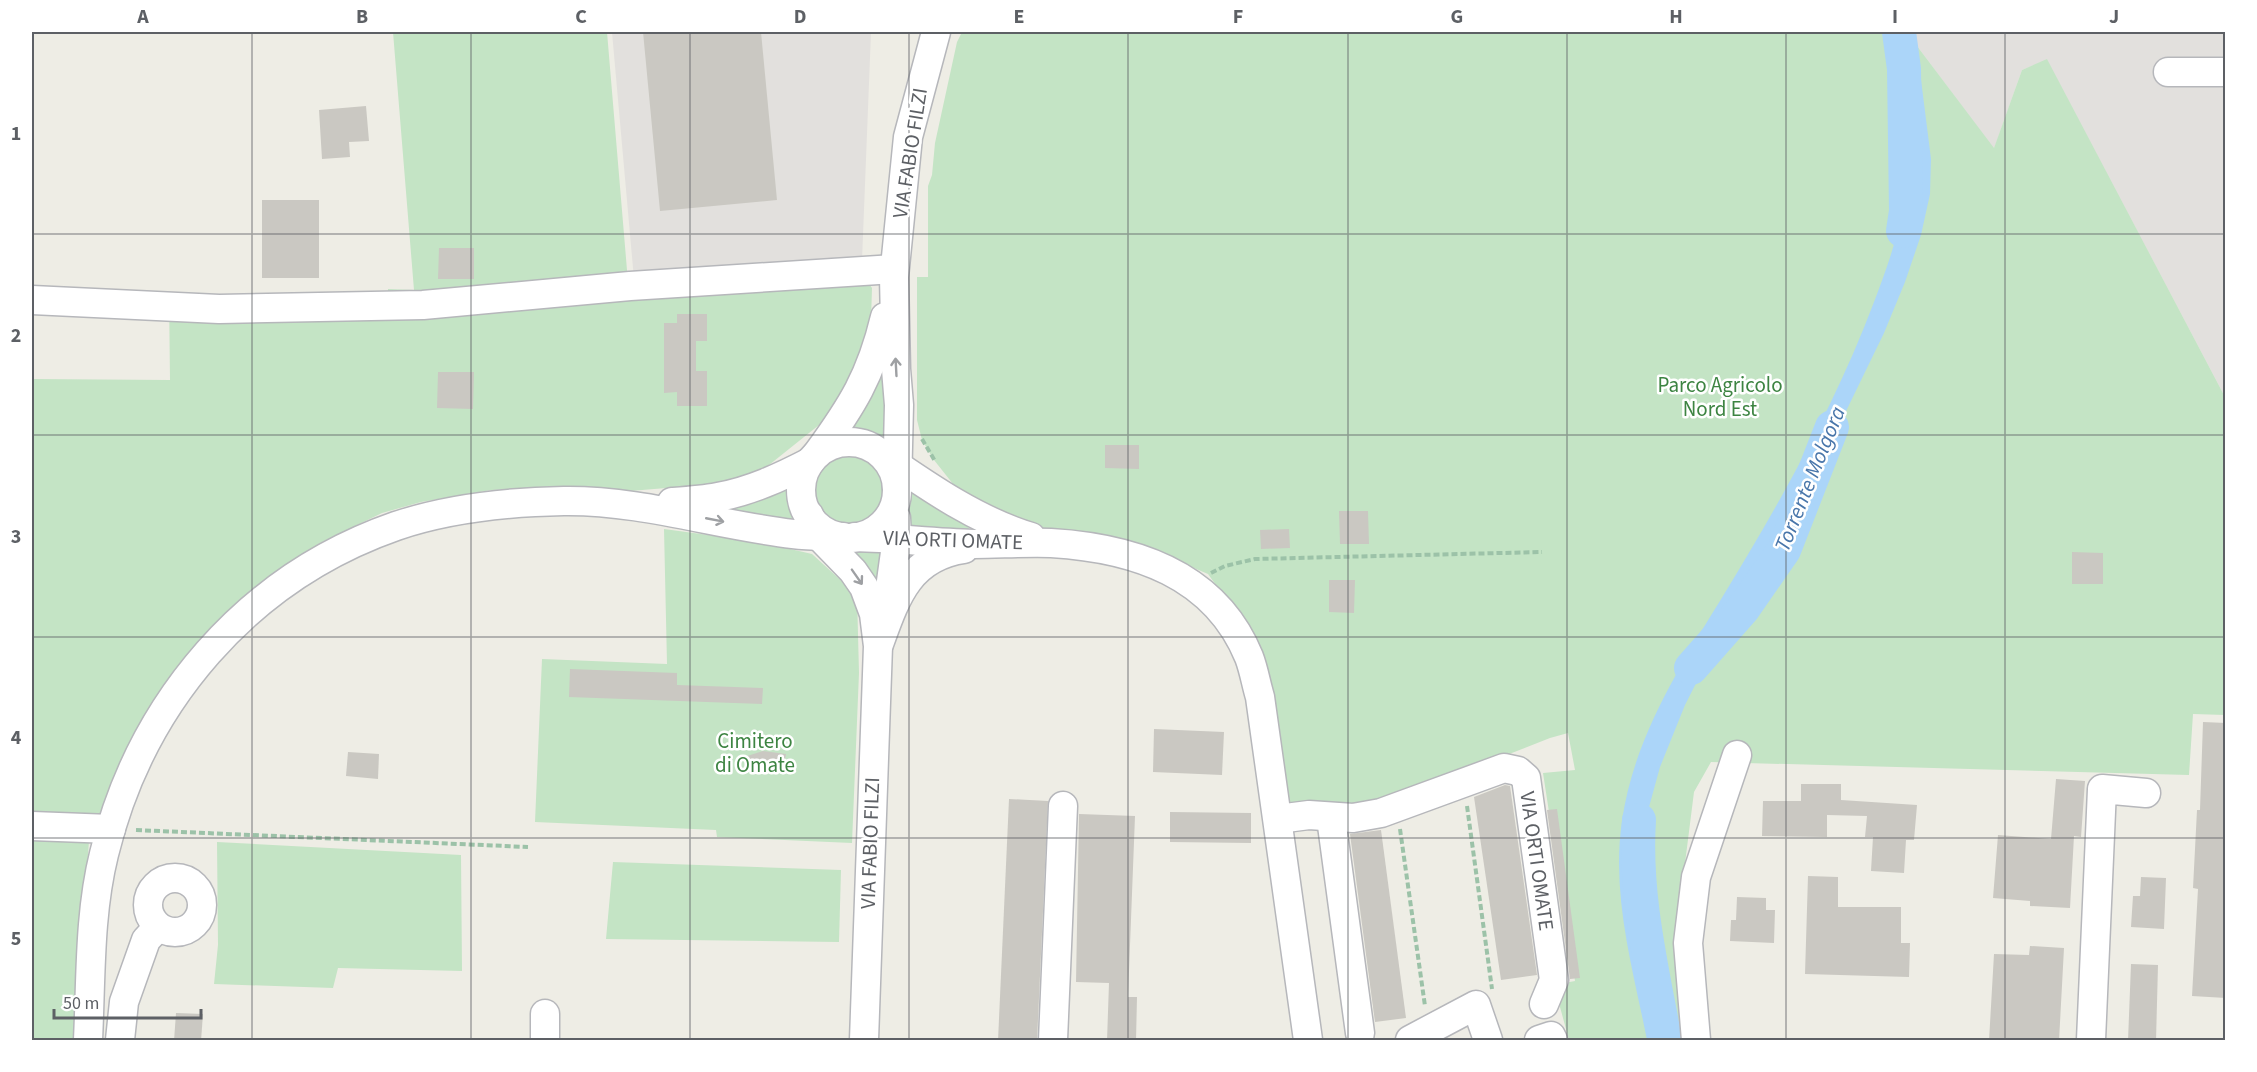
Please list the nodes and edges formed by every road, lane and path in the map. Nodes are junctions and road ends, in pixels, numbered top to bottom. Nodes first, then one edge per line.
1 (936, 32) edge
2 (2168, 72) dead end
3 (2226, 72) edge
4 (894, 273) junction
5 (32, 300) edge
6 (899, 405) junction
7 (918, 430) dead end
8 (813, 459) junction
9 (941, 468) dead end
10 (892, 476) junction
11 (637, 505) junction
12 (963, 507) junction
13 (831, 531) junction
14 (897, 538) junction
15 (1052, 543) junction
16 (997, 544) junction
17 (1542, 552) dead end
18 (1215, 583) dead end
19 (881, 637) junction
20 (1737, 755) dead end
21 (1464, 782) junction
22 (2146, 793) dead end
23 (1063, 806) dead end
24 (1397, 807) junction
25 (1331, 818) junction
26 (1278, 819) junction
27 (32, 825) edge
28 (111, 829) junction
29 (528, 847) dead end
30 (158, 927) dead end
31 (1544, 1004) dead end
32 (1476, 1005) junction
33 (1360, 1033) dead end
34 (1419, 1036) edge
35 (88, 1041) edge
36 (120, 1041) edge
37 (864, 1041) edge
38 (1053, 1041) edge
39 (1308, 1041) edge
40 (1488, 1041) edge
41 (1539, 1041) edge
42 (1553, 1041) edge
43 (1696, 1041) edge
44 (2091, 1041) edge

1 - 4 street, VIA FABIO FILZI
2 - 3 street
4 - 5 street
6 -> 4 street, VIA FABIO FILZI
4 - 8 street, VIA FABIO FILZI
6 - 10 street, VIA FABIO FILZI
6 - 12 street, VIA ORTI OMATE
7 - 9 path
8 - 10 street
8 - 11 street
8 - 13 street
10 - 12 street, VIA ORTI OMATE
10 - 13 street
10 - 14 street, VIA FABIO FILZI
11 -> 13 street, VIA ORTI OMATE
11 - 28 street
12 - 15 street, VIA ORTI OMATE
13 - 14 street, VIA ORTI OMATE
13 -> 19 street, VIA FABIO FILZI
14 - 16 street, VIA ORTI OMATE
14 - 19 street, VIA FABIO FILZI
15 - 16 street, VIA ORTI OMATE
15 - 26 street, VIA ORTI OMATE
16 - 19 street, VIA FABIO FILZI
17 - 18 path
19 - 37 street, VIA FABIO FILZI
20 - 43 street
21 - 24 street, VIA ORTI OMATE
21 - 31 street, VIA ORTI OMATE
21 - 32 path
22 - 44 street
23 - 38 street
24 - 25 street, VIA ORTI OMATE
24 - 34 path
25 - 26 street, VIA ORTI OMATE
25 - 33 street
26 - 39 street, VIA ORTI OMATE
27 - 28 street
28 - 29 path
28 - 35 street
30 - 36 street
32 - 34 street
32 - 40 street
41 - 42 street

